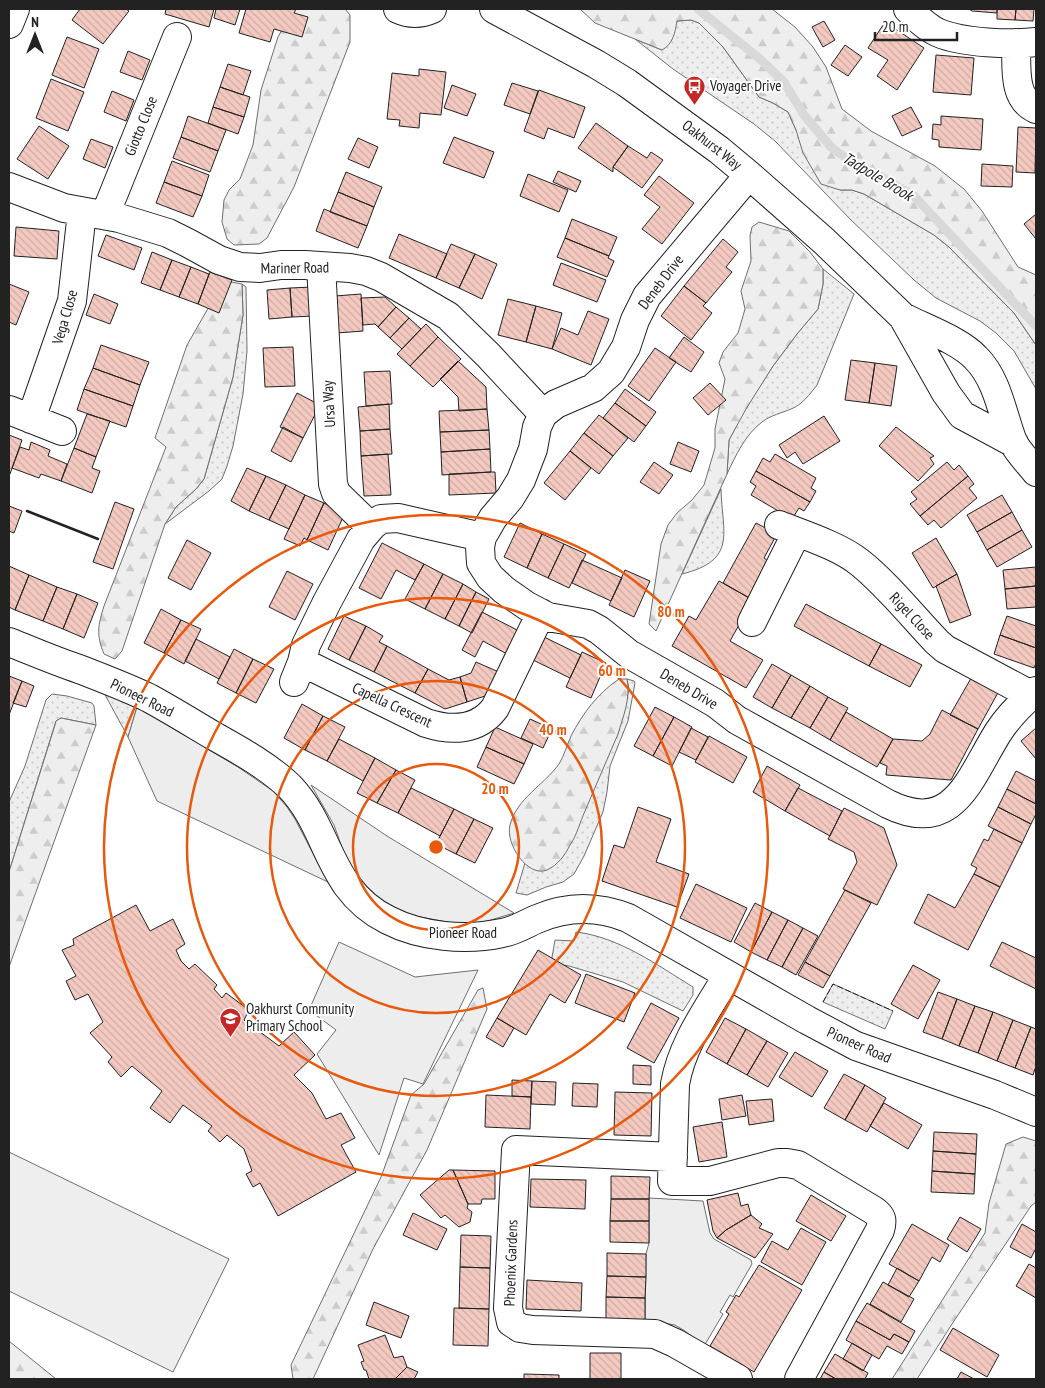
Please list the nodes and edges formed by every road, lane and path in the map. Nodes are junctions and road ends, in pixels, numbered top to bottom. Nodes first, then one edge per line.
1 (15, 9) edge
2 (398, 9) edge
3 (432, 9) edge
4 (494, 9) edge
5 (908, 9) edge
6 (9, 24) edge
7 (177, 37) dead end
8 (1026, 43) edge
9 (1036, 109) edge
10 (749, 175) junction
11 (9, 187) edge
12 (93, 213) junction
13 (321, 266) junction
14 (903, 318) junction
15 (543, 414) junction
16 (20, 415) edge
17 (62, 431) dead end
18 (1014, 443) junction
19 (1036, 472) edge
20 (370, 527) junction
21 (482, 537) junction
22 (541, 613) junction
23 (752, 622) dead end
24 (9, 642) edge
25 (1034, 693) edge
26 (728, 975) junction
27 (1036, 1112) edge
28 (673, 1157) junction
29 (738, 1379) edge
30 (798, 1379) edge

1 - 6 street
2 - 3 street
4 - 10 street, Oakhurst Way
5 - 8 street
7 - 12 street, Giotto Close
8 - 9 street
10 - 14 street, Oakhurst Way
10 - 15 street, Deneb Drive
11 - 12 street, Mariner Road
12 - 13 street, Mariner Road
12 - 16 street, Vega Close
13 - 15 street, Mariner Road
13 - 20 street, Ursa Way
14 - 18 street, Oakhurst Way
14 - 18 street, Oakhurst Way
15 - 21 street
16 - 17 street, Vega Close
18 - 19 street, Oakhurst Way
20 - 21 street
20 - 22 street, Capella Crescent
21 - 22 street, Deneb Drive
22 - 25 street, Deneb Drive
23 - 25 street, Rigel Close
24 - 26 street, Pioneer Road
26 - 27 street, Pioneer Road
26 - 28 street
28 - 29 street, Phoenix Gardens
28 - 30 street

